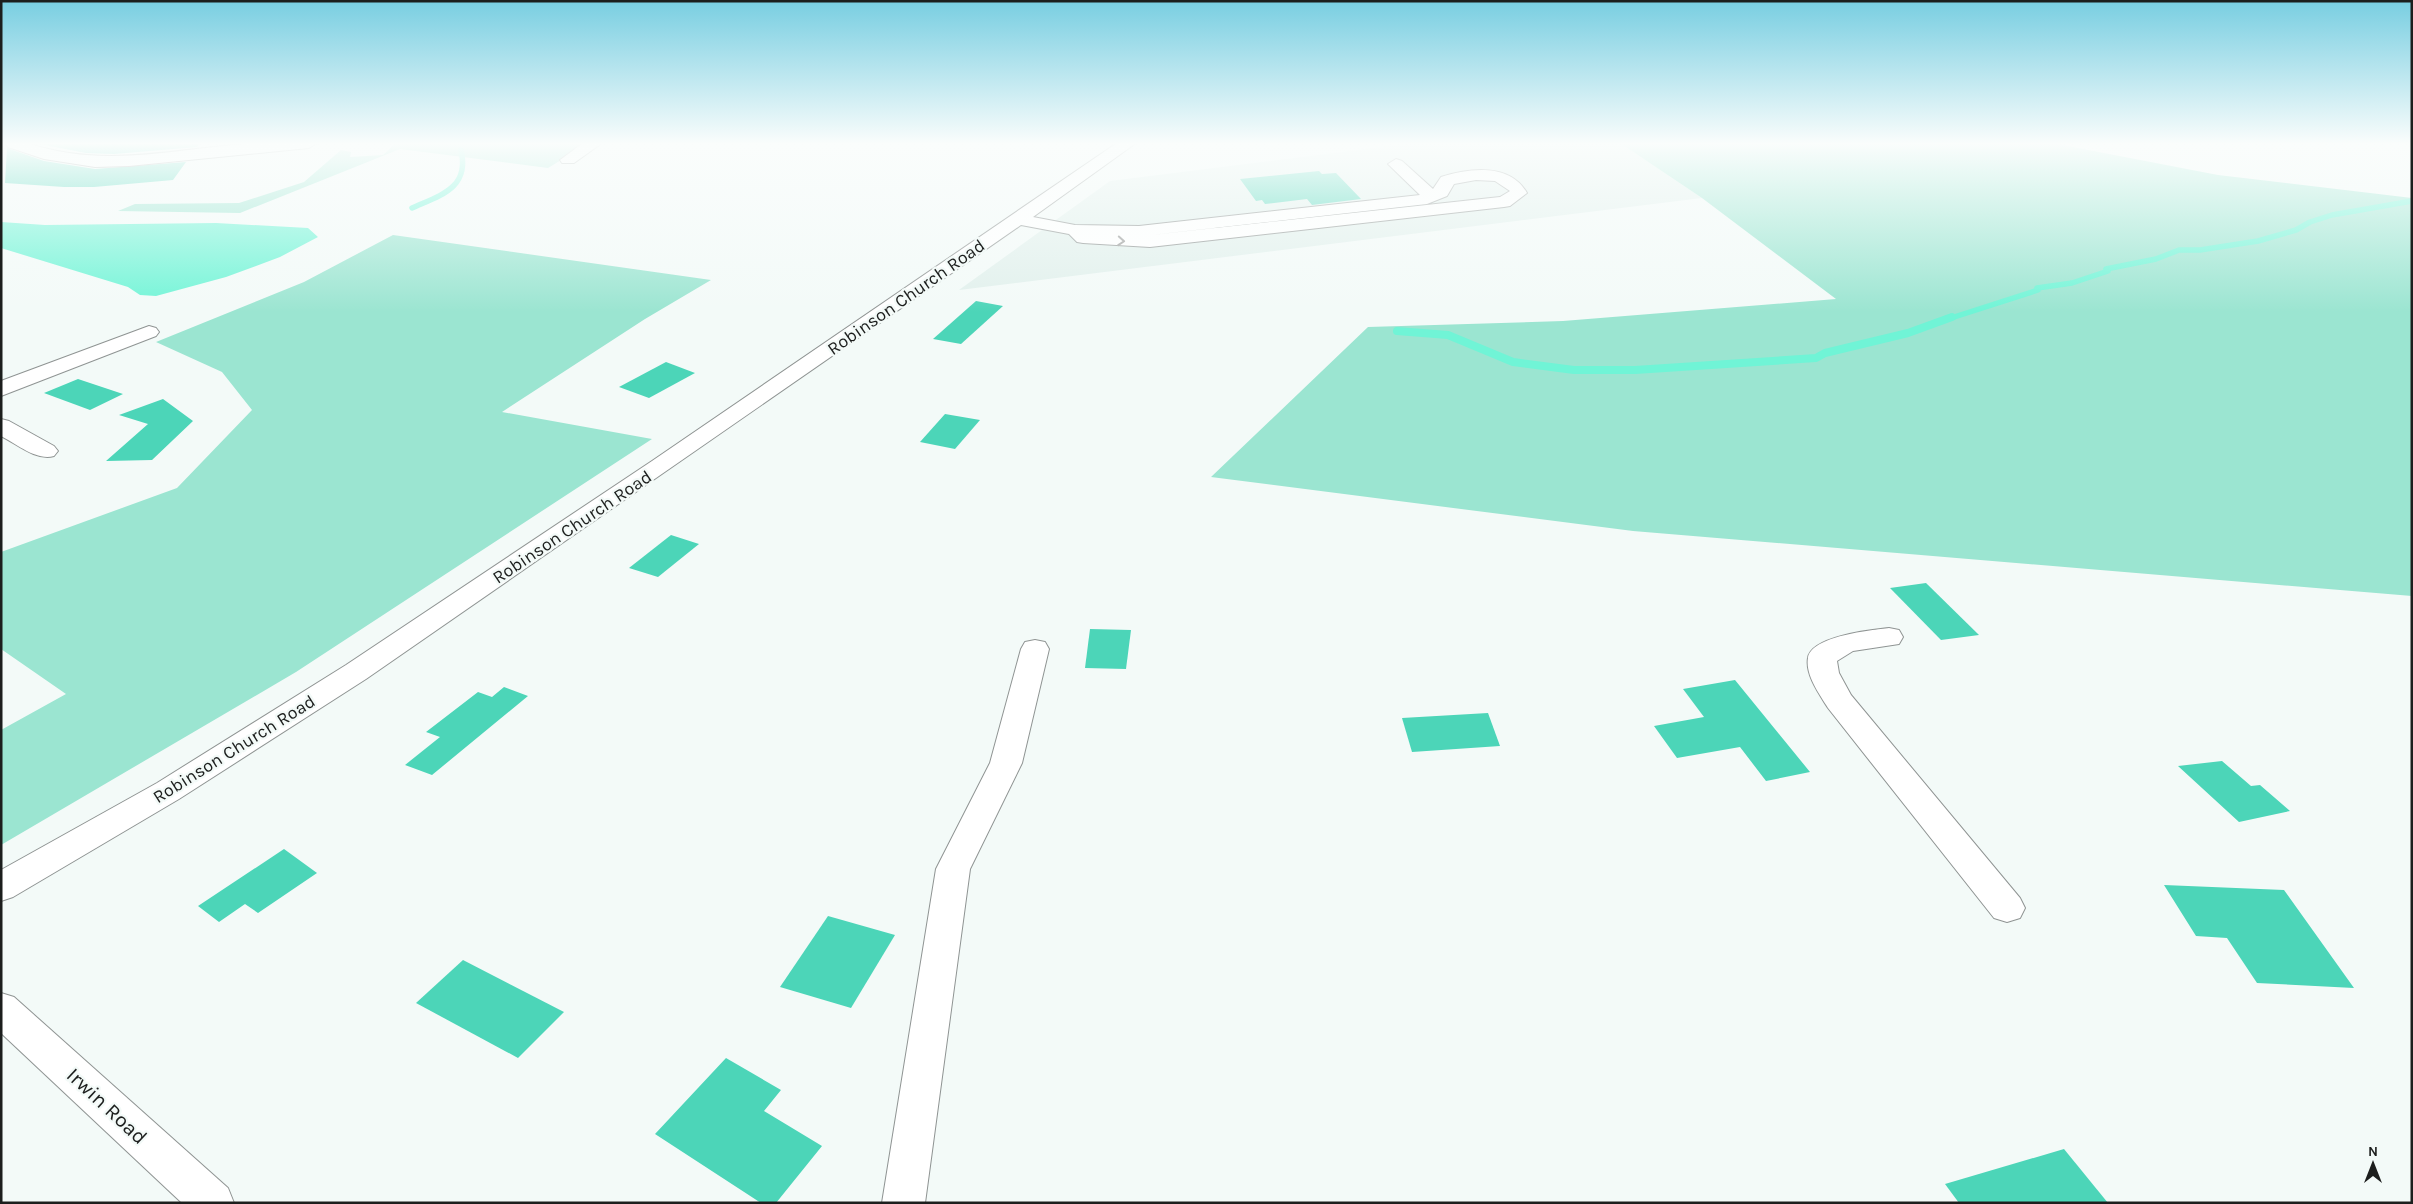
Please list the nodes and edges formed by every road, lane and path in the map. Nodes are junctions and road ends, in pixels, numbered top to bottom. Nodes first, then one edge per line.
1 (1046, 199) edge
2 (1418, 199) edge
3 (1509, 199) edge
4 (1018, 219) junction
5 (1074, 230) junction
6 (149, 332) dead end
7 (1, 389) edge
8 (1, 426) edge
9 (46, 451) dead end
10 (1890, 637) dead end
11 (1035, 649) dead end
12 (1, 887) edge
13 (2007, 908) dead end
14 (1, 1009) edge
15 (213, 1203) edge
16 (903, 1203) edge

1 - 4 street, Robinson Church Road
2 - 5 street
5 -> 3 street
4 - 5 street
4 - 12 street, Robinson Church Road
6 - 7 street
8 - 9 street
10 - 13 street
11 - 16 street
14 - 15 street, Irwin Road

